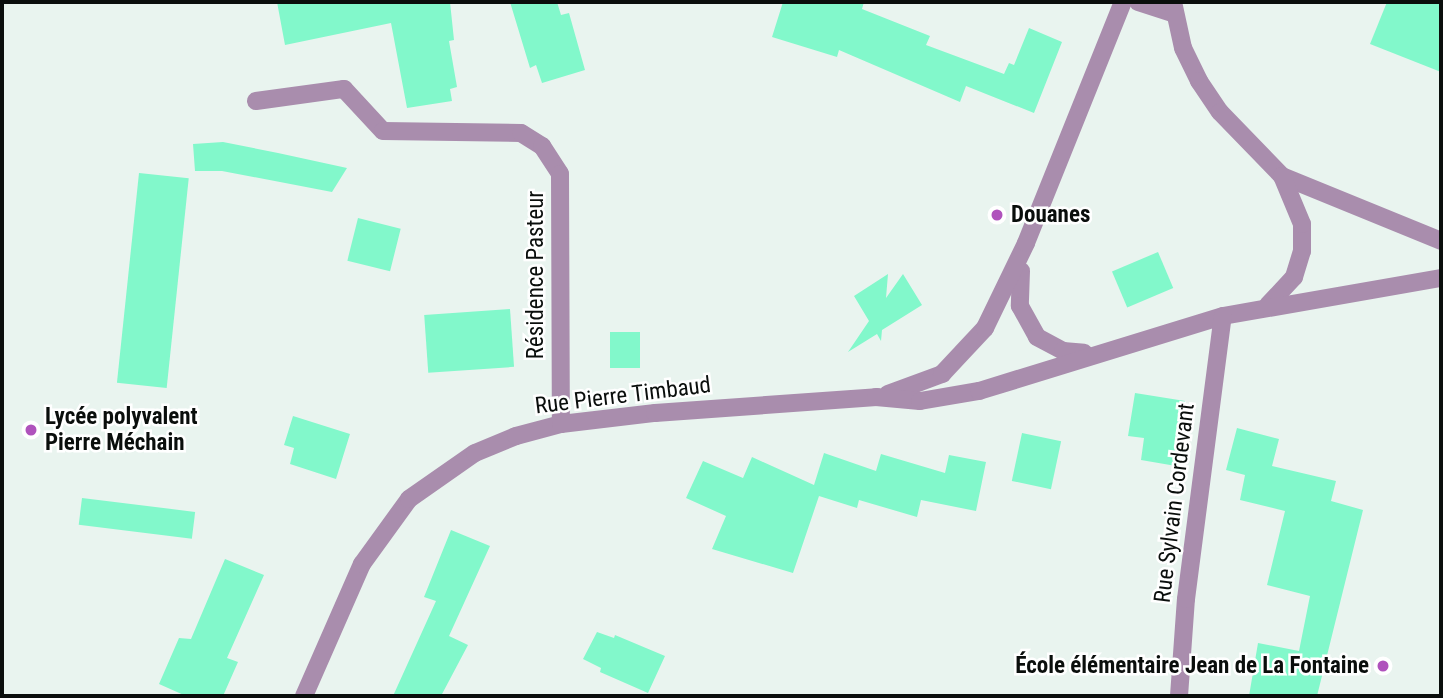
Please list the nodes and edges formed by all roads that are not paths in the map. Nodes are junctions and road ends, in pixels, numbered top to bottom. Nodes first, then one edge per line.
1 (1123, 2) edge
2 (1138, 2) edge
3 (1174, 8) edge
4 (256, 101) dead end
5 (1282, 176) junction
6 (1441, 242) edge
7 (1026, 243) junction
8 (1441, 278) edge
9 (1268, 305) junction
10 (1223, 316) junction
11 (1093, 354) junction
12 (876, 397) junction
13 (561, 424) junction
14 (304, 696) edge
15 (1179, 696) edge

1 - 7 street, Rue Pierre Timbaud
2 - 3 street
3 - 5 street
4 - 13 street, Résidence Pasteur
5 - 6 street
5 - 9 street
7 - 11 street
7 - 12 street, Rue Pierre Timbaud
8 - 9 street, Rue Pierre Timbaud
9 - 10 street, Rue Pierre Timbaud
10 - 11 street, Rue Pierre Timbaud
10 - 15 street, Rue Sylvain Cordevant
11 - 12 street, Rue Pierre Timbaud
12 - 13 street, Rue Pierre Timbaud
13 - 14 street, Rue Pierre Timbaud

